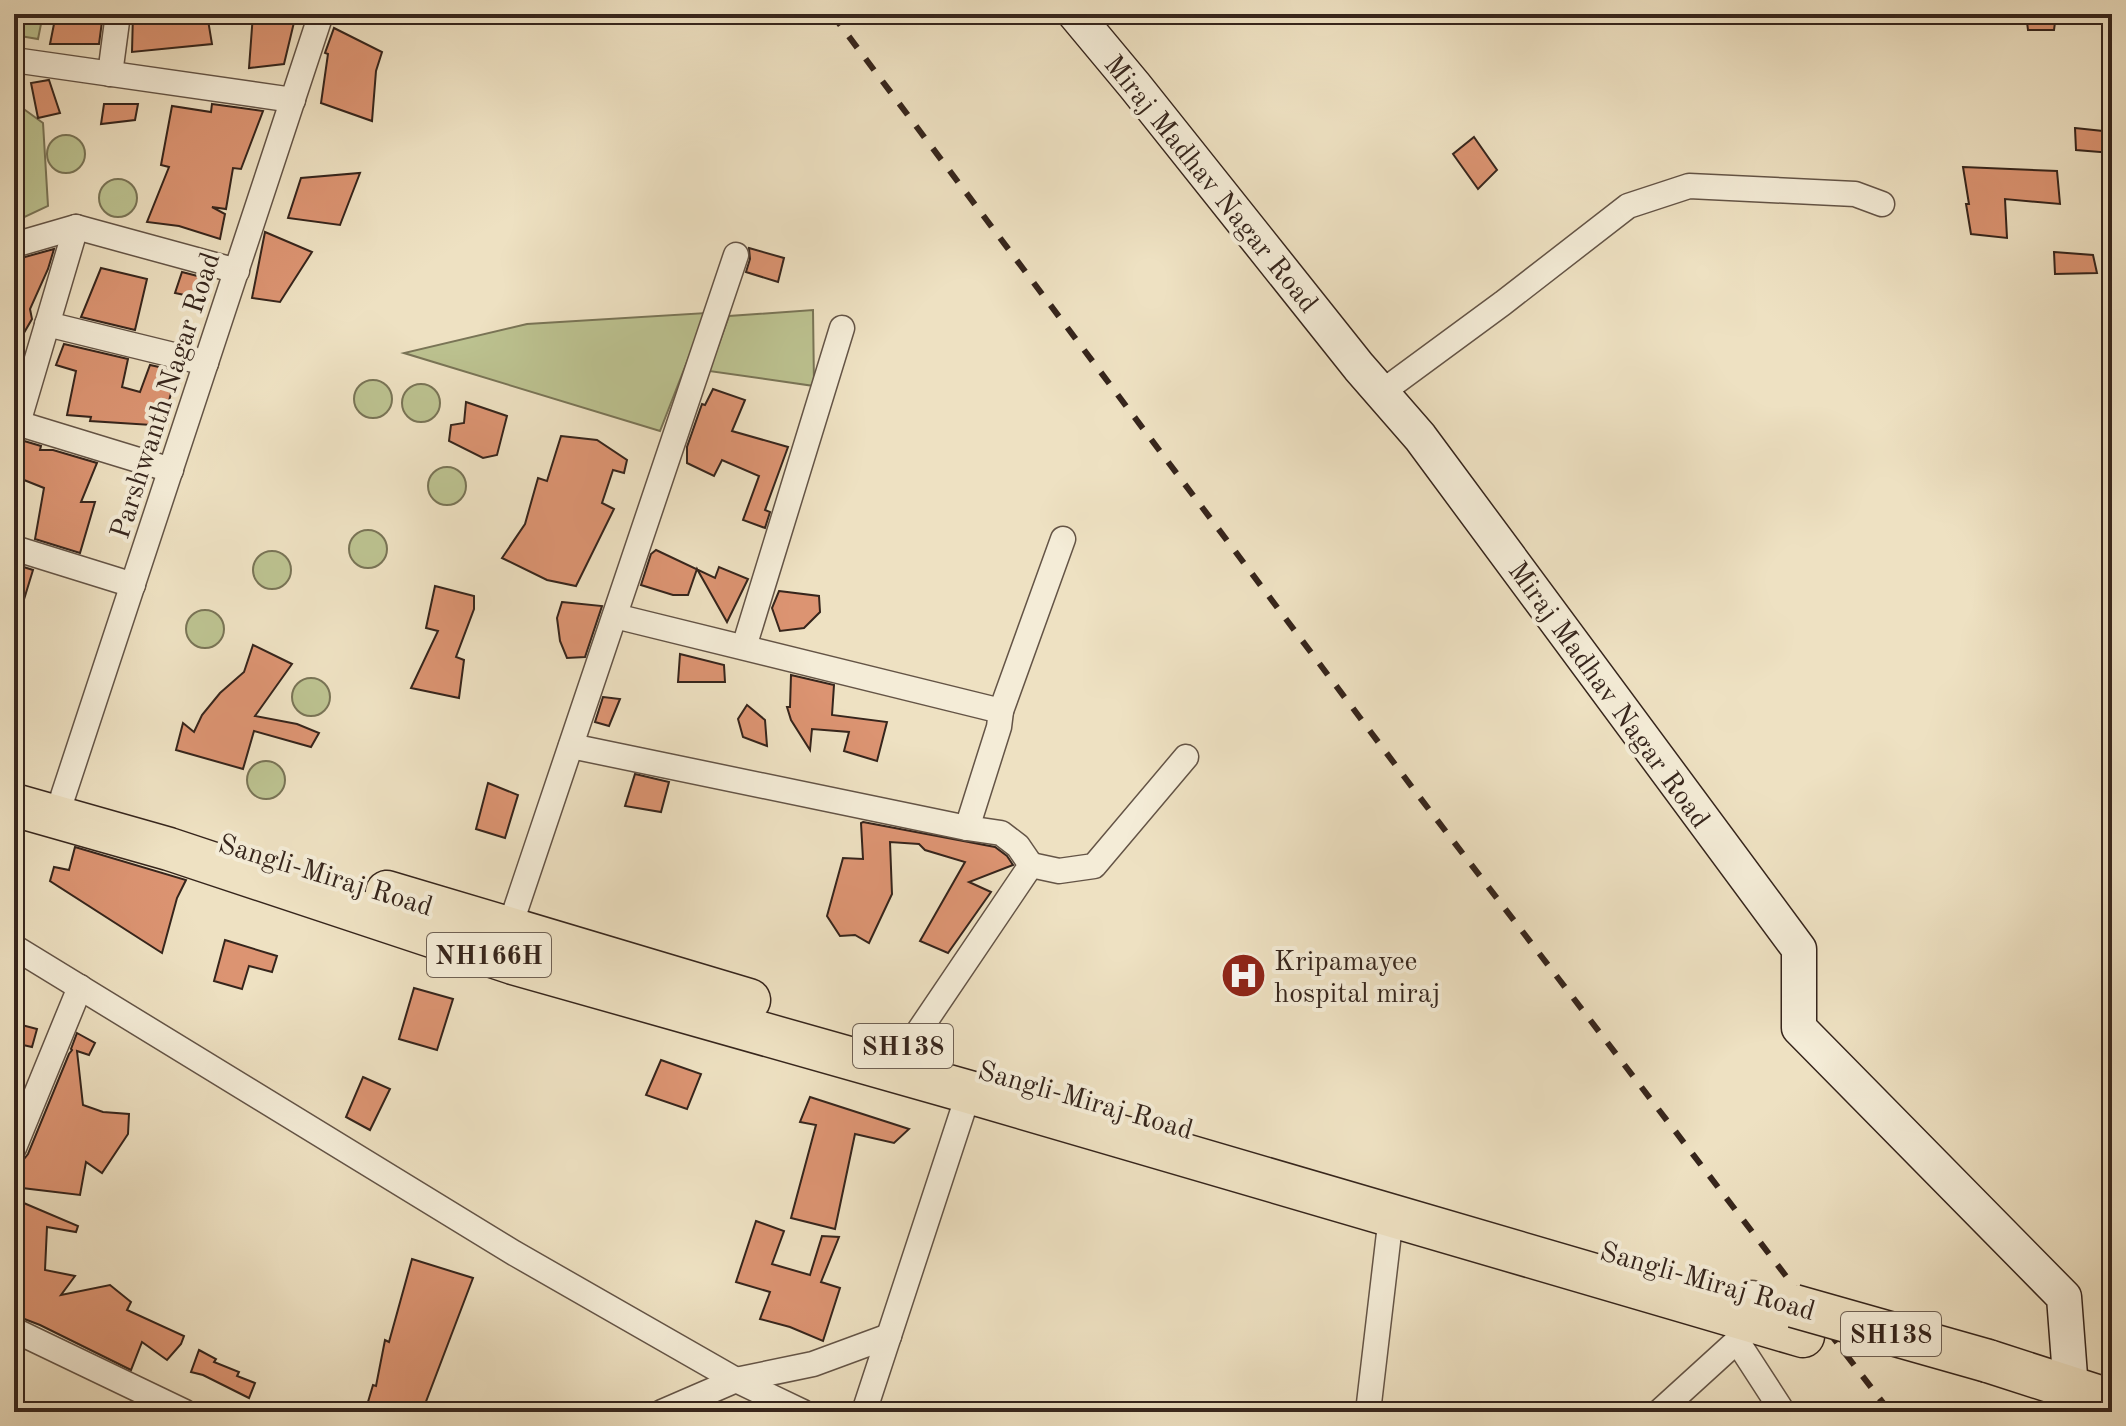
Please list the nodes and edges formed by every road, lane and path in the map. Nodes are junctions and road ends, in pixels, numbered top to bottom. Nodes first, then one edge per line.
1 (118, 14) edge
2 (321, 14) edge
3 (1075, 14) edge
4 (14, 60) edge
5 (110, 74) junction
6 (293, 100) junction
7 (1882, 204) dead end
8 (76, 227) junction
9 (14, 245) edge
10 (736, 255) dead end
11 (237, 271) junction
12 (47, 324) junction
13 (842, 328) dead end
14 (206, 363) junction
15 (1382, 392) junction
16 (16, 423) edge
17 (171, 470) junction
18 (1063, 539) dead end
19 (14, 548) edge
20 (133, 585) junction
21 (615, 616) junction
22 (744, 647) junction
23 (1001, 711) junction
24 (571, 746) junction
25 (1186, 757) dead end
26 (14, 781) edge
27 (63, 796) junction
28 (14, 805) edge
29 (967, 828) junction
30 (1031, 865) junction
31 (509, 929) junction
32 (14, 947) edge
33 (80, 987) junction
34 (908, 1047) junction
35 (969, 1092) junction
36 (14, 1148) edge
37 (1391, 1216) junction
38 (1745, 1317) junction
39 (14, 1330) edge
40 (889, 1336) junction
41 (736, 1380) junction
42 (2064, 1400) edge
43 (137, 1401) edge
44 (2112, 1401) edge
45 (185, 1412) edge
46 (662, 1412) edge
47 (803, 1412) edge
48 (864, 1412) edge
49 (1368, 1412) edge
50 (1659, 1412) edge
51 (1783, 1412) edge

1 - 5 street
2 - 6 street, Parshwanth Nagar Road
3 - 15 street, Miraj Madhav Nagar Road
4 - 5 street
5 - 6 street
6 - 11 street, Parshwanth Nagar Road
7 - 15 street
8 - 9 street
8 - 11 street
8 - 12 street
10 - 21 street
11 - 14 street, Parshwanth Nagar Road
12 - 14 street
12 - 16 street
13 - 22 street
14 - 17 street, Parshwanth Nagar Road
15 - 42 street, Miraj Madhav Nagar Road
16 - 17 street
17 - 20 street, Parshwanth Nagar Road
18 - 23 street
19 - 20 street
20 - 27 street, Parshwanth Nagar Road
21 - 22 street
21 - 24 street
22 - 23 street
23 - 29 street
24 - 29 street
24 - 31 street
25 - 30 street
26 - 27 highway, Sangli-Miraj Road / SH138
27 - 31 highway, Sangli-Miraj Road / SH138
28 - 35 highway, Sangli-Miraj Road / NH166H
29 - 30 street
30 - 34 street
31 - 34 highway, Sangli-Miraj Road / SH138
32 - 33 street
33 - 36 street
33 - 41 street
34 - 38 highway, Sangli-Miraj Road / SH138
35 - 37 highway, Sangli-Miraj Road
35 - 40 street
37 - 38 highway, Sangli-Miraj Road
37 - 49 street
38 - 42 highway, Sangli-Miraj Road / SH138, bridge
38 - 50 street
38 - 51 street
39 - 43 street
40 - 41 street
40 - 48 street
41 - 46 street
41 - 47 street
42 - 44 highway, Sangli-Miraj Road / SH138
43 - 45 street

